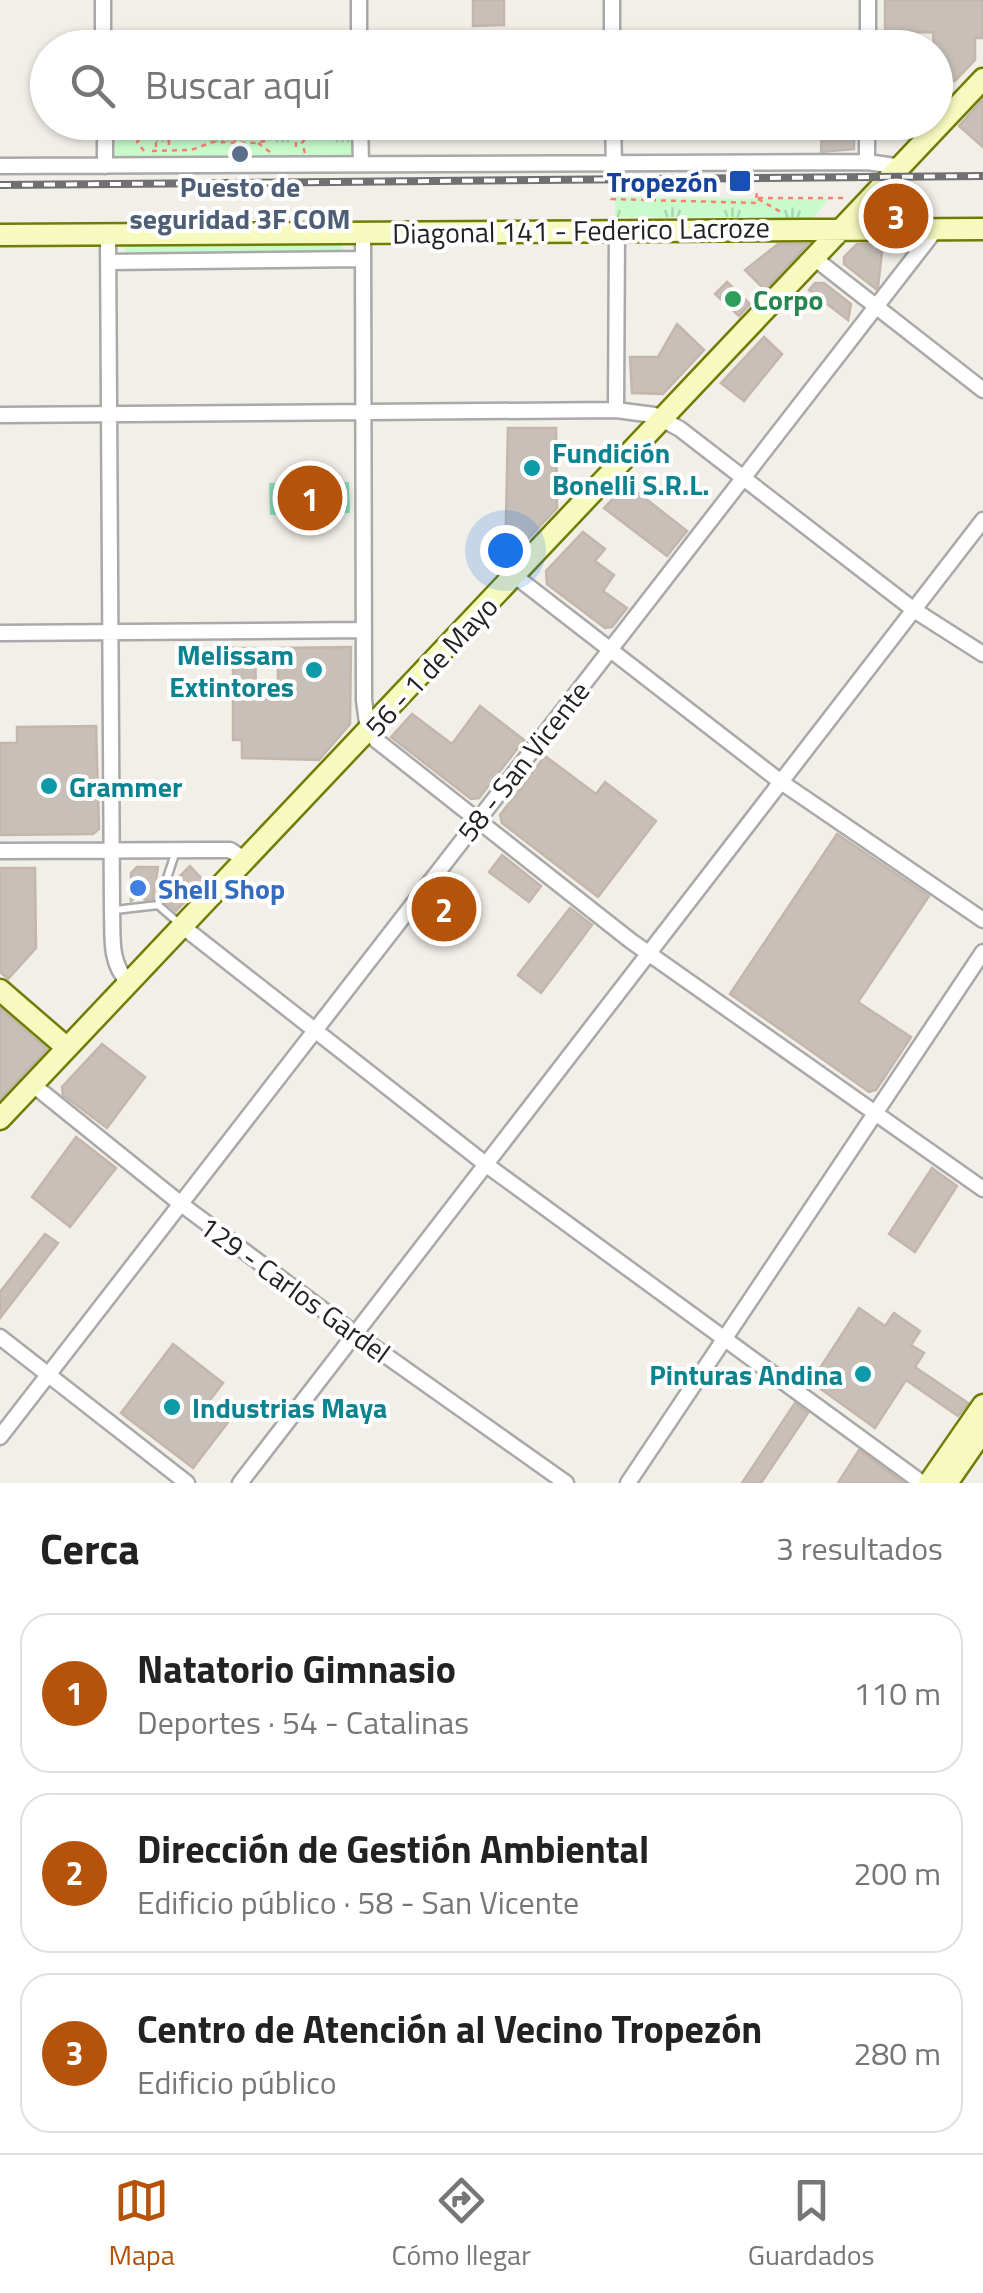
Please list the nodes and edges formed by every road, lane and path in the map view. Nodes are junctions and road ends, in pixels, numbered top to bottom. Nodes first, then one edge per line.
1 (103, 0) edge
2 (359, 0) edge
3 (612, 0) edge
4 (868, 0) edge
5 (104, 30) edge
6 (360, 30) edge
7 (612, 30) edge
8 (868, 30) edge
9 (983, 80) edge
10 (953, 112) edge
11 (105, 140) edge
12 (138, 140) edge
13 (156, 140) edge
14 (169, 140) edge
15 (265, 140) edge
16 (298, 140) edge
17 (303, 140) edge
18 (360, 140) edge
19 (613, 140) edge
20 (867, 140) edge
21 (927, 140) edge
22 (214, 142) joint
23 (235, 142) joint
24 (299, 144) junction
25 (169, 148) junction
26 (156, 151) junction
27 (314, 153) dead end
28 (867, 162) junction
29 (361, 163) junction
30 (614, 163) junction
31 (296, 164) junction
32 (0, 166) edge
33 (106, 166) junction
34 (902, 167) junction
35 (757, 192) dead end
36 (756, 198) junction
37 (871, 198) junction
38 (611, 199) junction
39 (790, 228) junction
40 (842, 228) junction
41 (937, 228) junction
42 (983, 228) edge
43 (614, 229) junction
44 (362, 232) junction
45 (0, 234) edge
46 (108, 236) junction
47 (814, 258) junction
48 (362, 259) junction
49 (109, 262) junction
50 (874, 306) junction
51 (983, 390) edge
52 (616, 410) junction
53 (362, 412) junction
54 (110, 414) junction
55 (0, 415) edge
56 (664, 418) junction
57 (742, 478) junction
58 (983, 520) edge
59 (515, 576) junction
60 (914, 610) junction
61 (364, 630) junction
62 (110, 632) junction
63 (0, 633) edge
64 (609, 650) junction
65 (983, 654) edge
66 (370, 730) junction
67 (781, 782) junction
68 (476, 822) junction
69 (0, 851) edge
70 (112, 851) junction
71 (176, 851) junction
72 (244, 859) junction
73 (158, 905) junction
74 (112, 910) junction
75 (983, 920) edge
76 (182, 926) junction
77 (983, 952) edge
78 (650, 954) junction
79 (128, 982) junction
80 (0, 990) edge
81 (313, 1032) junction
82 (66, 1048) junction
83 (32, 1084) junction
84 (874, 1112) junction
85 (0, 1120) edge
86 (488, 1166) junction
87 (983, 1189) edge
88 (180, 1204) junction
89 (354, 1334) junction
90 (0, 1337) edge
91 (725, 1340) junction
92 (48, 1374) junction
93 (983, 1405) edge
94 (983, 1431) edge
95 (0, 1437) edge
96 (188, 1483) edge
97 (240, 1483) edge
98 (566, 1483) edge
99 (628, 1483) edge
100 (925, 1483) edge
101 (947, 1483) edge

1 - 5 street
2 - 6 street
3 - 7 street
4 - 8 street
9 - 10 main road, 56 - 1 de Mayo
11 - 33 street
12 - 26 path
13 - 26 path
14 - 25 path
15 - 23 path
16 - 24 path
17 - 24 path
18 - 29 street
19 - 30 street
20 - 28 street
21 - 34 main road, 56 - 1 de Mayo
22 - 23 path
22 - 25 path
24 - 27 path
24 - 31 path
25 - 26 path
28 - 30 street
28 - 34 street
29 - 30 street
29 - 31 street
30 - 38 path
31 - 33 street
32 - 33 street
34 - 37 main road, 56 - 1 de Mayo
35 - 36 path
36 - 37 path
36 - 38 path
36 - 39 path
37 - 40 main road, 56 - 1 de Mayo
38 - 43 path
39 - 40 main road, Diagonal 141 - Federico Lacroze
39 - 43 main road, Diagonal 141 - Federico Lacroze
40 - 41 main road, Diagonal 141 - Federico Lacroze
40 - 47 main road, 56 - 1 de Mayo
41 - 42 main road, Diagonal 141 - Federico Lacroze
41 - 50 street, 58 - San Vicente
43 - 44 main road, Diagonal 141 - Federico Lacroze
43 - 52 street
44 - 46 main road, Diagonal 141 - Federico Lacroze
44 - 48 street
45 - 46 main road, Diagonal 141 - Federico Lacroze
46 - 49 street
47 - 50 street
47 - 56 main road, 56 - 1 de Mayo
48 - 49 street, Diagonal 141 - Federico Lacroze
48 - 53 street
49 - 54 street
50 - 51 street
50 - 57 street, 58 - San Vicente
52 - 53 street
52 - 56 street
53 - 54 street
53 - 61 street
54 - 55 street
54 - 62 street
56 - 57 street
56 - 59 main road, 56 - 1 de Mayo
57 - 60 street
57 - 64 street, 58 - San Vicente
58 - 60 street
59 - 64 street
59 - 66 main road, 56 - 1 de Mayo
60 - 65 street
60 - 67 street
61 - 62 street
61 - 66 street
62 - 63 street
62 - 70 street
64 - 67 street
64 - 68 street, 58 - San Vicente
66 - 68 street
66 - 72 main road, 56 - 1 de Mayo
67 - 75 street
67 - 78 street
68 - 78 street
68 - 81 street, 58 - San Vicente
69 - 70 street
70 - 71 street
70 - 74 street
71 - 72 street
71 - 73 lane
72 - 76 main road, 56 - 1 de Mayo
73 - 74 lane
73 - 76 lane
74 - 79 street
76 - 79 main road, 56 - 1 de Mayo
76 - 81 street
77 - 84 street
78 - 84 street
78 - 86 street
79 - 82 main road, 56 - 1 de Mayo
80 - 82 main road
81 - 86 street
81 - 88 street, 58 - San Vicente
82 - 83 main road, 56 - 1 de Mayo
83 - 85 main road, 56 - 1 de Mayo
83 - 88 street, 129 - Carlos Gardel
84 - 87 street
84 - 91 street
86 - 89 street
86 - 91 street
88 - 89 street, 129 - Carlos Gardel
88 - 92 street, 58 - San Vicente
89 - 97 street
89 - 98 street, 129 - Carlos Gardel
90 - 92 street
91 - 99 street
91 - 100 street
92 - 95 street, 58 - San Vicente
92 - 96 street
93 - 100 main road
94 - 101 main road

